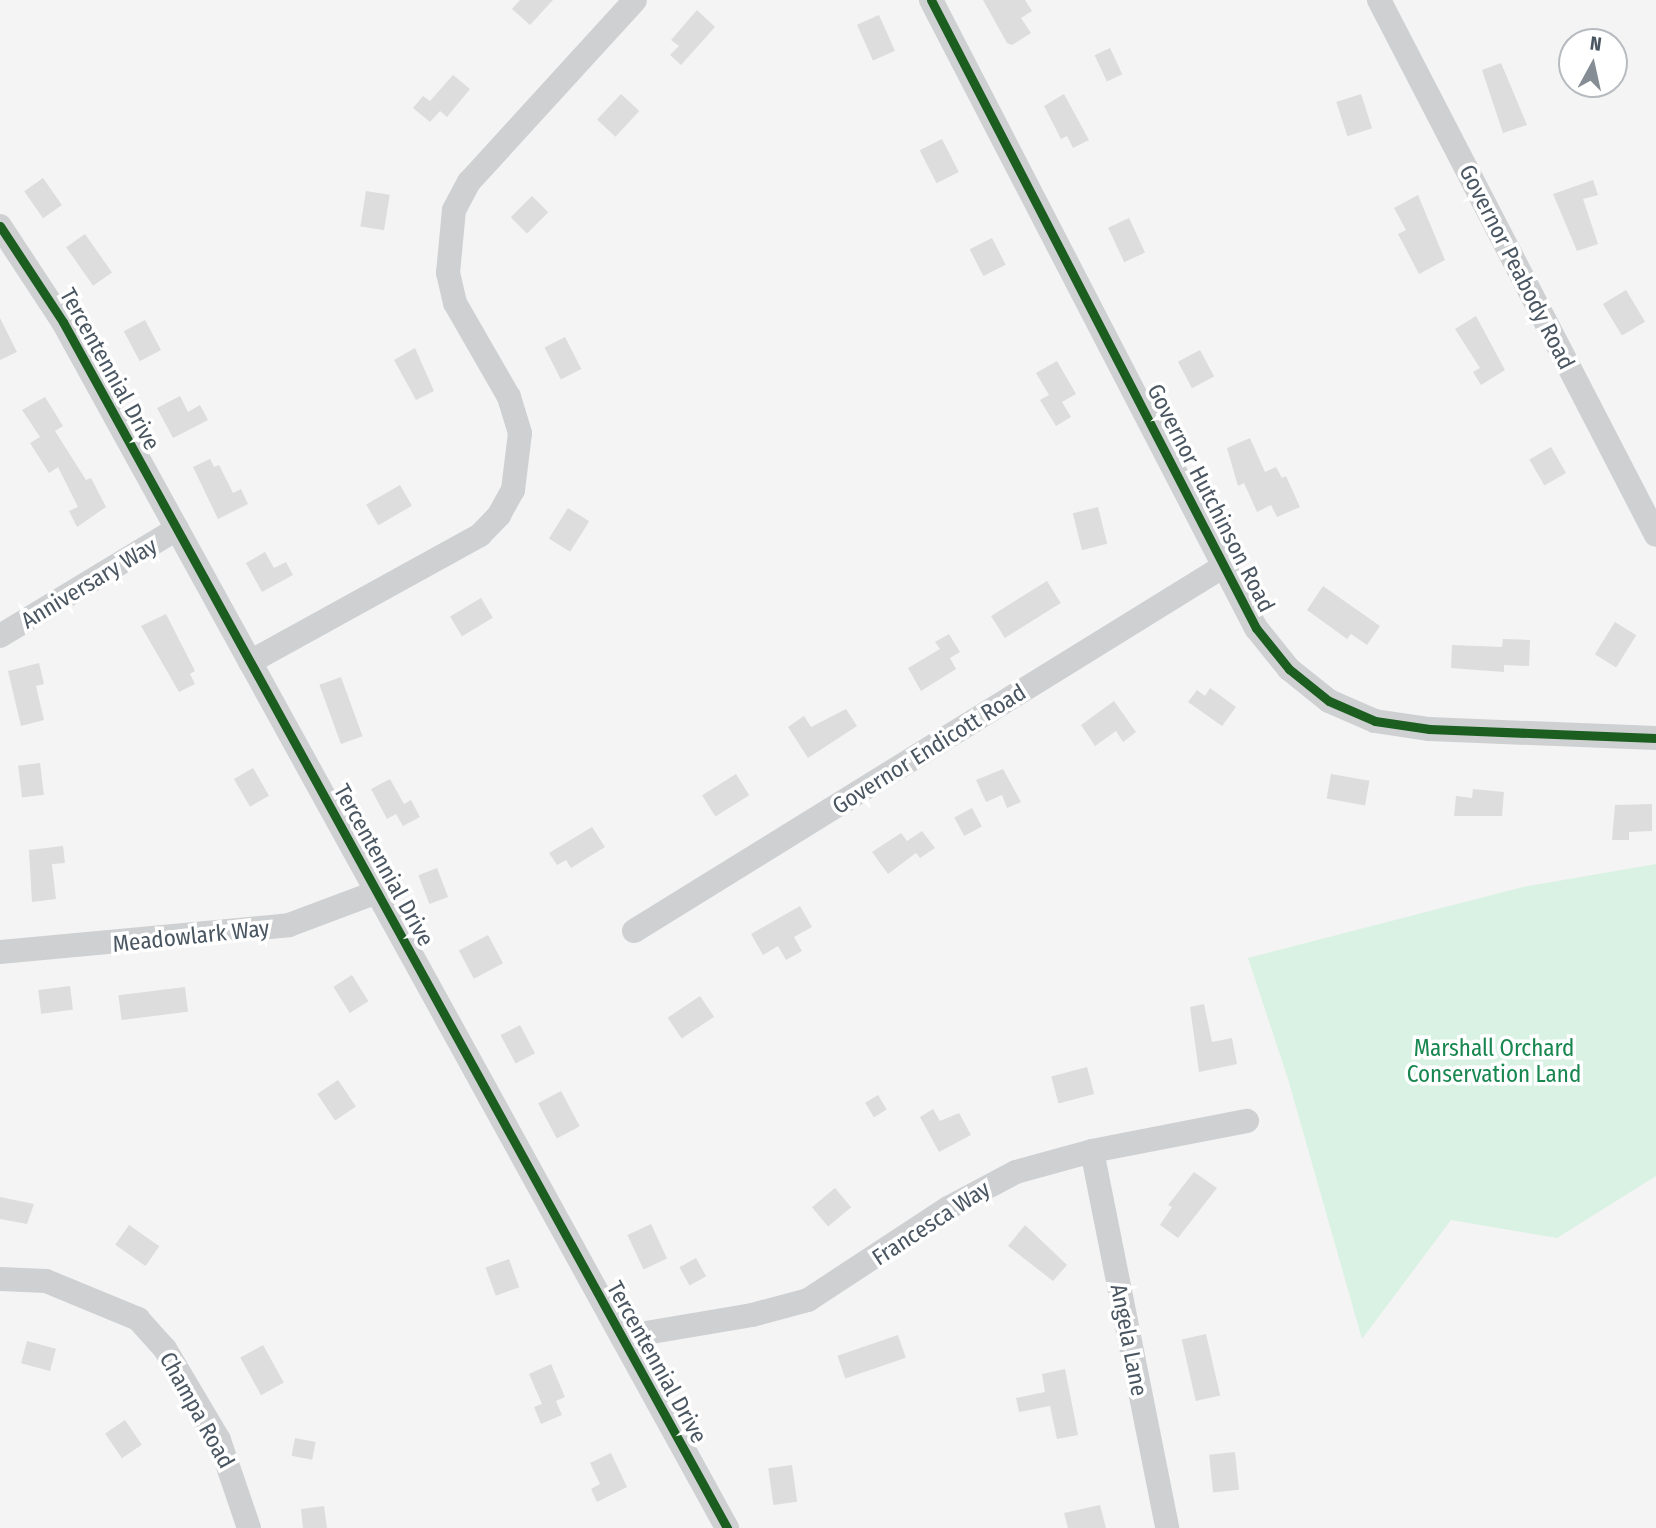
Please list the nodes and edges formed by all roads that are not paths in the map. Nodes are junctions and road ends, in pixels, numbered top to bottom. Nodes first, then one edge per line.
1 (635, 0) edge
2 (931, 0) edge
3 (1379, 0) edge
4 (0, 226) edge
5 (177, 529) junction
6 (1656, 535) edge
7 (1224, 566) junction
8 (0, 636) edge
9 (250, 662) junction
10 (1656, 737) edge
11 (376, 892) junction
12 (634, 931) dead end
13 (0, 952) edge
14 (1247, 1121) dead end
15 (1092, 1151) junction
16 (0, 1279) edge
17 (622, 1337) junction
18 (249, 1528) edge
19 (727, 1528) edge
20 (1167, 1528) edge

1 - 9 street
2 - 7 street, Governor Hutchinson Road
3 - 6 street, Governor Peabody Road
4 - 5 street, Tercentennial Drive
5 - 8 street, Anniversary Way
5 - 9 street, Tercentennial Drive
7 - 10 street, Governor Hutchinson Road
7 - 12 street, Governor Endicott Road
9 - 11 street, Tercentennial Drive
11 - 13 street, Meadowlark Way
11 - 17 street, Tercentennial Drive
14 - 15 street, Francesca Way
15 - 17 street, Francesca Way
15 - 20 street, Angela Lane
16 - 18 street, Champa Road
17 - 19 street, Tercentennial Drive

